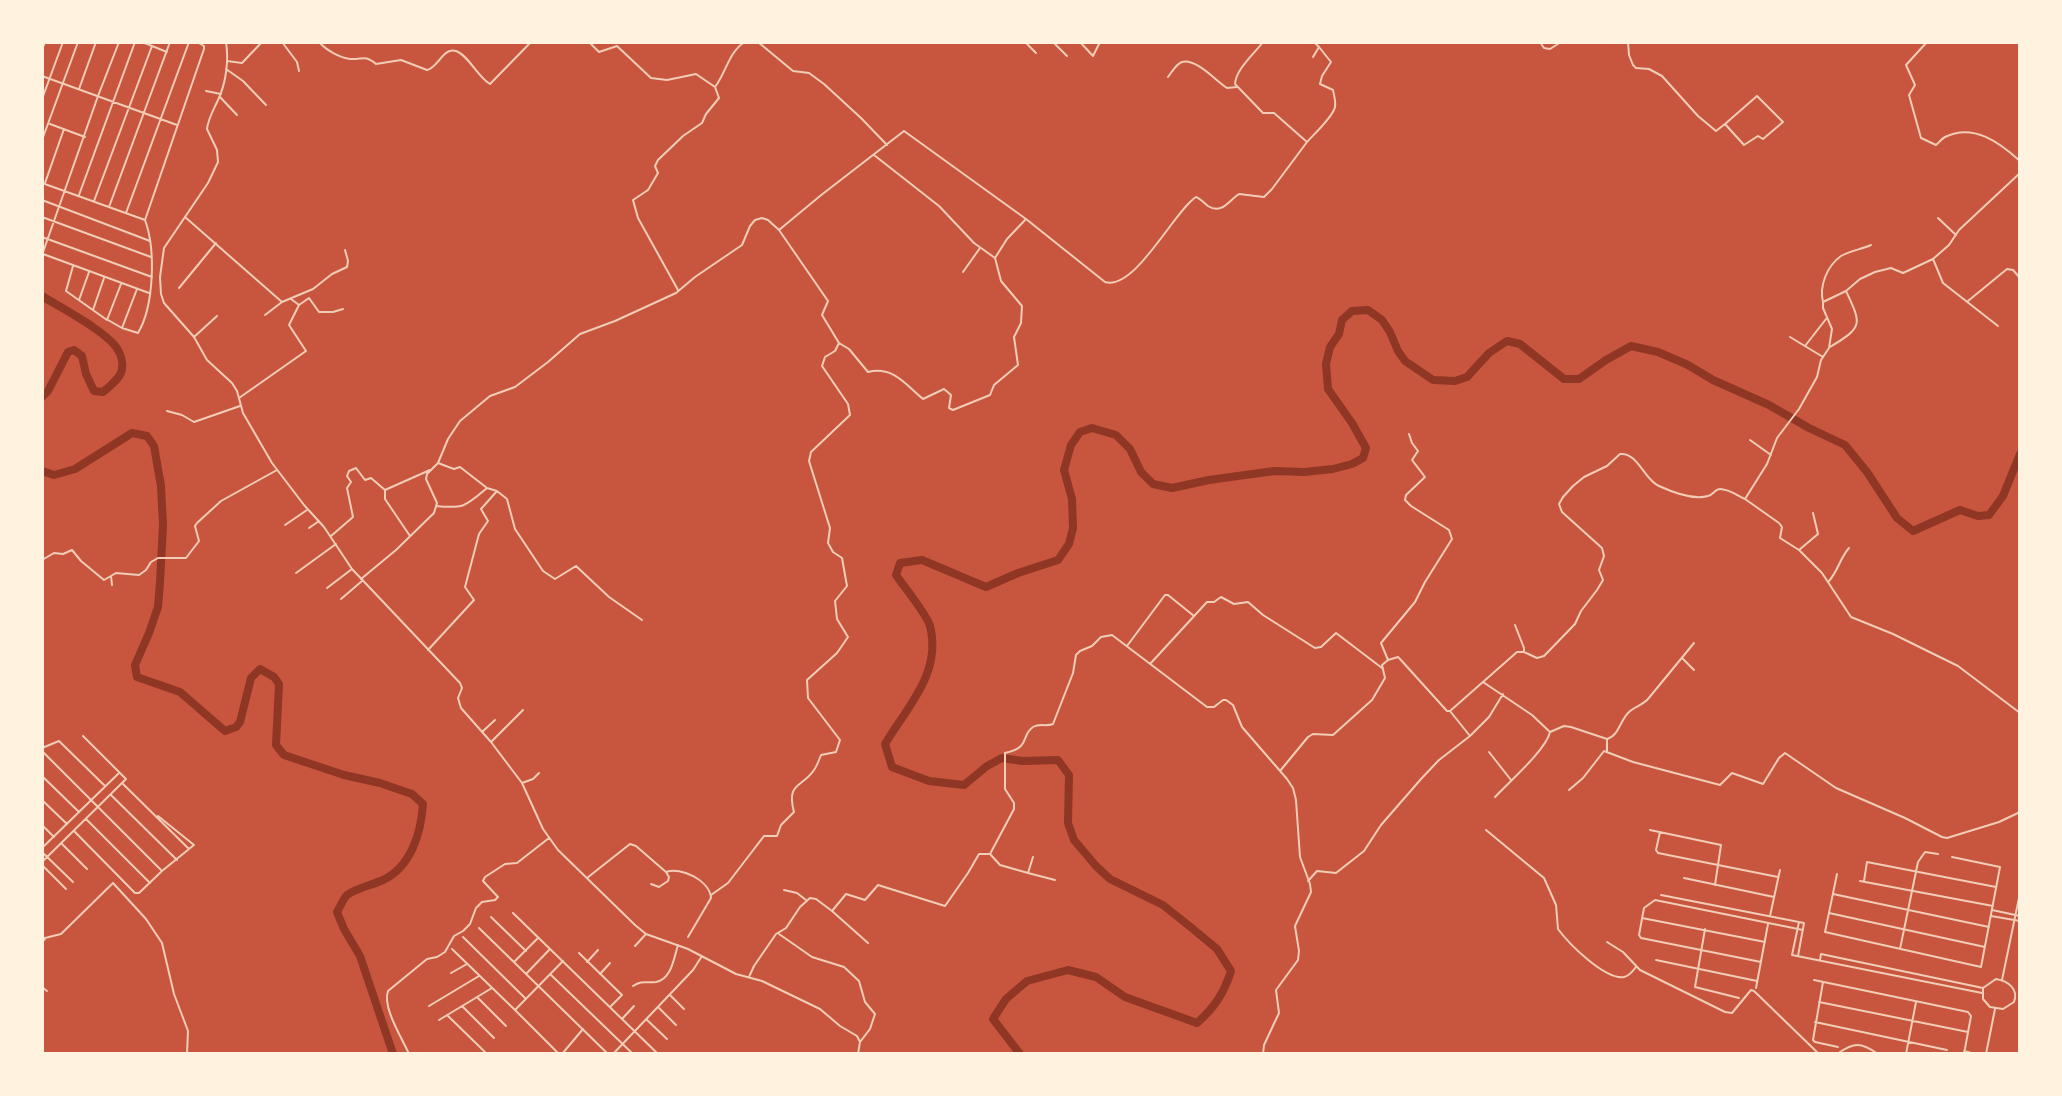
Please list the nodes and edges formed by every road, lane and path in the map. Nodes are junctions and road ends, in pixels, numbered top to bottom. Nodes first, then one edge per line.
1 (45, 42) edge
2 (63, 42) edge
3 (78, 42) edge
4 (96, 42) edge
5 (120, 42) edge
6 (135, 42) edge
7 (142, 42) edge
8 (170, 42) edge
9 (189, 42) edge
10 (197, 42) edge
11 (226, 42) edge
12 (262, 42) edge
13 (282, 42) edge
14 (319, 42) edge
15 (531, 42) edge
16 (589, 42) edge
17 (745, 42) edge
18 (758, 42) edge
19 (1025, 42) edge
20 (1053, 42) edge
21 (1080, 42) edge
22 (1100, 42) edge
23 (1263, 42) edge
24 (1314, 42) edge
25 (1540, 42) edge
26 (1561, 42) edge
27 (1628, 42) edge
28 (1926, 42) edge
29 (152, 46) junction
30 (1319, 47) junction
31 (42, 50) edge
32 (167, 52) junction
33 (1036, 53) dead end
34 (1066, 56) dead end
35 (1313, 57) dead end
36 (227, 61) junction
37 (226, 69) junction
38 (299, 71) dead end
39 (42, 76) edge
40 (1168, 77) dead end
41 (50, 78) junction
42 (63, 83) junction
43 (716, 86) junction
44 (1237, 86) junction
45 (79, 89) junction
46 (206, 91) dead end
47 (98, 96) junction
48 (220, 96) junction
49 (42, 99) edge
50 (114, 102) junction
51 (266, 105) dead end
52 (128, 108) junction
53 (145, 113) junction
54 (237, 115) dead end
55 (160, 118) junction
56 (49, 124) junction
57 (1725, 124) junction
58 (177, 125) junction
59 (64, 129) junction
60 (85, 137) junction
61 (42, 140) edge
62 (1307, 142) junction
63 (887, 145) junction
64 (874, 155) junction
65 (2020, 161) edge
66 (2020, 173) edge
67 (44, 183) edge
68 (66, 191) junction
69 (79, 195) junction
70 (42, 200) edge
71 (94, 201) junction
72 (60, 206) junction
73 (109, 207) junction
74 (126, 213) junction
75 (42, 217) edge
76 (185, 217) junction
77 (1938, 218) dead end
78 (1026, 219) junction
79 (144, 220) junction
80 (54, 221) junction
81 (779, 230) junction
82 (1956, 235) junction
83 (42, 237) edge
84 (48, 239) junction
85 (150, 241) junction
86 (216, 243) junction
87 (1871, 245) dead end
88 (980, 248) junction
89 (345, 250) dead end
90 (43, 254) edge
91 (151, 257) junction
92 (995, 258) junction
93 (1933, 259) junction
94 (73, 266) junction
95 (89, 272) junction
96 (963, 272) dead end
97 (152, 277) junction
98 (104, 278) junction
99 (2020, 278) edge
100 (121, 284) junction
101 (179, 288) dead end
102 (137, 290) junction
103 (678, 290) junction
104 (1846, 291) junction
105 (149, 293) junction
106 (291, 299) junction
107 (79, 300) junction
108 (1968, 301) junction
109 (282, 302) junction
110 (1823, 302) junction
111 (299, 306) junction
112 (343, 309) dead end
113 (92, 310) junction
114 (265, 315) dead end
115 (217, 316) dead end
116 (1827, 318) junction
117 (107, 320) junction
118 (1998, 326) dead end
119 (122, 328) junction
120 (194, 337) junction
121 (1790, 337) dead end
122 (839, 343) junction
123 (1805, 346) junction
124 (1830, 348) junction
125 (1823, 357) junction
126 (239, 398) junction
127 (241, 406) junction
128 (167, 411) dead end
129 (1409, 434) dead end
130 (1750, 440) dead end
131 (1771, 455) junction
132 (438, 462) junction
133 (432, 469) junction
134 (277, 470) junction
135 (487, 488) junction
136 (384, 490) junction
137 (497, 491) junction
138 (1746, 499) junction
139 (436, 506) junction
140 (307, 510) junction
141 (1813, 513) dead end
142 (319, 521) junction
143 (284, 525) dead end
144 (309, 528) dead end
145 (331, 536) junction
146 (410, 536) junction
147 (336, 544) junction
148 (1849, 548) dead end
149 (1799, 550) junction
150 (42, 560) edge
151 (352, 569) junction
152 (296, 573) dead end
153 (111, 576) junction
154 (362, 580) junction
155 (1828, 581) junction
156 (112, 585) dead end
157 (327, 588) dead end
158 (341, 599) dead end
159 (1194, 616) junction
160 (642, 620) dead end
161 (1515, 625) dead end
162 (1694, 643) dead end
163 (1127, 646) junction
164 (428, 650) junction
165 (1524, 652) junction
166 (1683, 659) junction
167 (1388, 660) junction
168 (1149, 665) junction
169 (1382, 668) junction
170 (1694, 670) dead end
171 (1483, 682) junction
172 (1503, 694) junction
173 (523, 710) dead end
174 (1450, 711) junction
175 (2020, 713) edge
176 (495, 720) dead end
177 (482, 732) junction
178 (1550, 732) junction
179 (83, 736) dead end
180 (1470, 736) junction
181 (1607, 739) junction
182 (491, 742) junction
183 (42, 749) edge
184 (1607, 751) junction
185 (1489, 752) dead end
186 (1280, 771) junction
187 (119, 772) junction
188 (539, 774) dead end
189 (42, 776) edge
190 (1511, 780) junction
191 (122, 782) junction
192 (522, 783) junction
193 (105, 786) junction
194 (1569, 790) dead end
195 (110, 795) junction
196 (1495, 797) dead end
197 (42, 800) edge
198 (91, 800) junction
199 (98, 807) junction
200 (79, 812) junction
201 (2020, 812) edge
202 (155, 815) junction
203 (86, 819) junction
204 (67, 824) junction
205 (42, 825) edge
206 (1486, 830) dead end
207 (1650, 830) dead end
208 (74, 831) junction
209 (1660, 832) junction
210 (54, 837) junction
211 (549, 838) junction
212 (61, 844) junction
213 (189, 849) junction
214 (42, 850) edge
215 (990, 854) junction
216 (1938, 854) dead end
217 (48, 857) junction
218 (1033, 857) dead end
219 (1952, 857) dead end
220 (177, 860) junction
221 (42, 863) edge
222 (1718, 864) junction
223 (87, 870) dead end
224 (1780, 870) dead end
225 (162, 871) junction
226 (1916, 871) junction
227 (666, 872) junction
228 (1028, 873) junction
229 (1837, 874) dead end
230 (1778, 877) junction
231 (586, 878) junction
232 (1684, 878) dead end
233 (1055, 880) dead end
234 (1308, 880) junction
235 (1860, 881) dead end
236 (1864, 881) junction
237 (73, 882) dead end
238 (150, 883) junction
239 (651, 884) dead end
240 (1715, 885) junction
241 (1996, 887) junction
242 (66, 889) dead end
243 (784, 890) dead end
244 (1912, 891) junction
245 (2020, 893) edge
246 (1661, 894) dead end
247 (1833, 894) junction
248 (711, 895) junction
249 (1774, 897) junction
250 (806, 900) junction
251 (1708, 904) junction
252 (1993, 906) junction
253 (1707, 910) junction
254 (1908, 910) junction
255 (1992, 910) junction
256 (832, 911) junction
257 (513, 913) dead end
258 (1829, 913) junction
259 (2015, 914) junction
260 (1770, 916) junction
261 (1991, 916) junction
262 (2020, 916) edge
263 (491, 917) dead end
264 (1642, 918) junction
265 (2014, 920) junction
266 (2020, 921) edge
267 (1799, 922) junction
268 (1768, 923) junction
269 (1989, 927) junction
270 (479, 928) dead end
271 (1705, 929) junction
272 (1798, 929) junction
273 (1904, 929) junction
274 (1803, 930) junction
275 (778, 933) junction
276 (646, 934) junction
277 (44, 937) edge
278 (463, 937) dead end
279 (688, 937) dead end
280 (538, 938) junction
281 (42, 942) edge
282 (1607, 942) dead end
283 (1765, 942) junction
284 (868, 944) dead end
285 (678, 945) junction
286 (635, 946) dead end
287 (1985, 947) junction
288 (452, 949) dead end
289 (550, 949) junction
290 (1900, 949) junction
291 (598, 950) dead end
292 (1701, 950) junction
293 (526, 951) junction
294 (579, 953) dead end
295 (702, 956) junction
296 (1798, 956) junction
297 (1656, 960) dead end
298 (1820, 960) junction
299 (563, 961) junction
300 (514, 962) junction
301 (587, 962) junction
302 (1761, 962) junction
303 (610, 963) dead end
304 (467, 964) junction
305 (1636, 967) junction
306 (1697, 968) junction
307 (451, 973) dead end
308 (526, 974) junction
309 (550, 974) junction
310 (600, 974) junction
311 (479, 976) junction
312 (749, 977) junction
313 (1814, 980) dead end
314 (2002, 980) junction
315 (1757, 981) junction
316 (1823, 982) junction
317 (538, 986) junction
318 (633, 986) dead end
319 (42, 987) edge
320 (492, 988) junction
321 (1756, 988) dead end
322 (1983, 988) junction
323 (47, 991) dead end
324 (1982, 993) junction
325 (670, 994) junction
326 (477, 997) junction
327 (2018, 997) edge
328 (1739, 998) dead end
329 (526, 999) junction
330 (1820, 1002) junction
331 (1916, 1002) junction
332 (429, 1006) dead end
333 (462, 1006) junction
334 (634, 1006) dead end
335 (610, 1007) junction
336 (658, 1007) junction
337 (684, 1009) dead end
338 (1995, 1009) junction
339 (515, 1010) junction
340 (447, 1015) junction
341 (646, 1018) junction
342 (622, 1019) junction
343 (439, 1020) dead end
344 (1912, 1020) junction
345 (1815, 1022) junction
346 (676, 1025) dead end
347 (506, 1026) dead end
348 (583, 1030) junction
349 (634, 1031) junction
350 (1968, 1032) junction
351 (494, 1038) dead end
352 (667, 1039) dead end
353 (860, 1042) junction
354 (1908, 1042) junction
355 (622, 1044) junction
356 (1838, 1047) dead end
357 (1946, 1050) dead end
358 (485, 1052) dead end
359 (1964, 1052) edge
360 (657, 1053) edge
361 (187, 1054) edge
362 (409, 1054) edge
363 (560, 1054) edge
364 (608, 1054) edge
365 (613, 1054) edge
366 (633, 1054) edge
367 (858, 1054) edge
368 (1263, 1054) edge
369 (1819, 1054) edge
370 (1837, 1054) edge
371 (1878, 1054) edge
372 (1906, 1054) edge
373 (1975, 1054) edge
374 (1986, 1054) edge

1 - 31 street
2 - 41 street
3 - 42 street
4 - 45 street
5 - 47 street
6 - 50 street
7 - 29 street
8 - 32 street
9 - 55 street
10 - 58 street
11 - 36 street
12 - 36 street
13 - 38 street
14 - 15 street
16 - 43 street
17 - 43 street
18 - 63 street
19 - 33 street
20 - 34 street
21 - 22 street
23 - 44 street
24 - 30 street
25 - 26 street
27 - 57 street
28 - 65 street
29 - 32 street
29 - 52 street
30 - 35 street
30 - 62 street
32 - 53 street
36 - 37 street
37 - 48 street
37 - 51 street
39 - 41 street
40 - 44 street
41 - 42 street
41 - 49 street
42 - 45 street
42 - 56 street
43 - 103 street
44 - 62 street
45 - 47 street
46 - 48 street
47 - 50 street
47 - 60 street
48 - 54 street
48 - 76 street
50 - 52 street
50 - 69 street
52 - 53 street
52 - 71 street
53 - 55 street
53 - 73 street
55 - 58 street
55 - 74 street
56 - 59 street
56 - 61 street
57 - 57 street
58 - 79 street
59 - 60 street
59 - 67 street
60 - 68 street
62 - 78 street
63 - 64 street
63 - 78 street
64 - 81 street
64 - 88 street
66 - 82 street
67 - 68 street
68 - 69 street
68 - 72 street
69 - 71 street
70 - 72 street
71 - 73 street
72 - 80 street
72 - 85 street
73 - 74 street
74 - 79 street
75 - 80 street
76 - 86 street
76 - 120 street
77 - 82 street
78 - 92 street
79 - 85 street
80 - 84 street
80 - 91 street
81 - 103 street
81 - 122 street
82 - 93 street
83 - 84 street
84 - 90 street
84 - 97 street
85 - 91 street
86 - 101 street
86 - 109 street
87 - 110 street
88 - 92 street
88 - 96 street
89 - 106 street
90 - 94 street
91 - 97 street
92 - 122 street
93 - 104 street
93 - 108 street
94 - 95 street
94 - 107 street
95 - 98 street
95 - 107 street
97 - 105 street
98 - 100 street
98 - 113 street
99 - 108 street
100 - 102 street
100 - 117 street
102 - 105 street
102 - 119 street
103 - 132 street
104 - 110 street
104 - 124 street
105 - 119 street
106 - 109 street
106 - 111 street
107 - 113 street
108 - 118 street
109 - 114 street
110 - 116 street
111 - 112 street
111 - 126 street
113 - 117 street
115 - 120 street
116 - 123 street
116 - 124 street
117 - 119 street
120 - 126 street
121 - 123 street
122 - 248 street
123 - 125 street
124 - 125 street
125 - 131 street
126 - 127 street
127 - 128 street
127 - 134 street
129 - 167 street
130 - 131 street
131 - 138 street
132 - 133 street
132 - 135 street
133 - 136 street
133 - 139 street
134 - 140 street
134 - 153 street
135 - 137 street
135 - 139 street
136 - 145 street
136 - 146 street
137 - 160 street
137 - 164 street
138 - 149 street
138 - 165 street
139 - 146 street
140 - 142 street
140 - 143 street
141 - 149 street
142 - 144 street
142 - 145 street
145 - 147 street
146 - 154 street
147 - 151 street
147 - 152 street
148 - 155 street
149 - 155 street
150 - 153 street
151 - 154 street
151 - 157 street
153 - 156 street
154 - 158 street
154 - 164 street
155 - 175 street
159 - 163 street
159 - 168 street
159 - 169 street
161 - 165 street
162 - 166 street
163 - 168 street
163 - 215 street
164 - 177 street
165 - 171 street
166 - 170 street
166 - 181 street
167 - 169 street
167 - 174 street
168 - 186 street
169 - 186 street
171 - 172 street
171 - 174 street
172 - 178 street
172 - 180 street
173 - 182 street
174 - 180 street
176 - 177 street
177 - 182 street
178 - 181 street
178 - 190 street
179 - 187 street
180 - 234 street
181 - 184 street
182 - 192 street
183 - 193 street
183 - 198 street
184 - 194 street
184 - 201 street
185 - 190 street
186 - 234 street
187 - 191 street
187 - 193 street
188 - 192 street
189 - 200 street
190 - 196 street
191 - 195 street
191 - 202 street
192 - 211 street
193 - 198 street
195 - 199 street
195 - 220 street
197 - 204 street
198 - 199 street
198 - 200 street
199 - 203 street
199 - 225 street
200 - 204 street
202 - 213 street
202 - 213 street
203 - 208 street
203 - 238 street
204 - 210 street
205 - 210 street
206 - 305 street
207 - 209 street
208 - 212 street
208 - 238 street
209 - 222 street
209 - 222 street
210 - 214 street
211 - 231 street
211 - 362 street
212 - 217 street
212 - 223 street
213 - 220 street
214 - 217 street
215 - 228 street
215 - 256 street
216 - 226 street
217 - 221 street
217 - 237 street
218 - 228 street
219 - 241 street
220 - 225 street
221 - 242 street
222 - 230 street
222 - 240 street
224 - 230 street
225 - 238 street
226 - 236 street
226 - 241 street
226 - 244 street
227 - 231 street
227 - 239 street
227 - 248 street
228 - 233 street
229 - 247 street
230 - 249 street
231 - 276 street
232 - 240 street
234 - 368 street
235 - 236 street
236 - 244 street
240 - 249 street
241 - 252 street
243 - 250 street
244 - 252 street
244 - 254 street
245 - 259 street
246 - 251 street
247 - 254 street
247 - 258 street
248 - 279 street
249 - 260 street
250 - 256 street
250 - 275 street
251 - 253 street
251 - 260 street
252 - 255 street
253 - 264 street
253 - 268 street
254 - 269 street
254 - 273 street
255 - 259 street
255 - 261 street
256 - 284 street
257 - 280 street
258 - 273 street
258 - 290 street
259 - 262 street
259 - 265 street
260 - 267 street
261 - 265 street
261 - 269 street
263 - 293 street
264 - 271 street
264 - 292 street
265 - 266 street
265 - 314 street
267 - 272 street
267 - 274 street
268 - 272 street
268 - 283 street
269 - 287 street
270 - 300 street
271 - 283 street
271 - 292 street
272 - 274 street
272 - 296 street
273 - 287 street
273 - 290 street
274 - 296 street
275 - 312 street
275 - 353 street
276 - 285 street
276 - 286 street
277 - 281 street
277 - 361 street
278 - 329 street
280 - 289 street
280 - 293 street
282 - 305 street
283 - 302 street
285 - 295 street
285 - 318 street
287 - 290 street
288 - 304 street
289 - 299 street
289 - 308 street
291 - 301 street
292 - 302 street
292 - 306 street
293 - 300 street
294 - 301 street
295 - 312 street
295 - 325 street
296 - 298 street
297 - 306 street
298 - 322 street
298 - 324 street
299 - 309 street
299 - 335 street
300 - 308 street
301 - 310 street
302 - 315 street
303 - 310 street
304 - 307 street
304 - 311 street
305 - 369 street
306 - 315 street
306 - 328 street
308 - 317 street
309 - 317 street
309 - 355 street
310 - 335 street
311 - 320 street
311 - 332 street
312 - 353 street
313 - 316 street
314 - 322 street
314 - 327 street
315 - 321 street
316 - 330 street
316 - 331 street
317 - 329 street
317 - 348 street
319 - 323 street
320 - 326 street
320 - 339 street
322 - 324 street
324 - 338 street
325 - 336 street
325 - 337 street
326 - 333 street
326 - 347 street
327 - 338 street
329 - 339 street
330 - 344 street
330 - 345 street
331 - 344 street
331 - 350 street
333 - 340 street
333 - 351 street
334 - 342 street
335 - 342 street
336 - 341 street
336 - 346 street
338 - 374 street
339 - 363 street
340 - 343 street
340 - 358 street
341 - 349 street
341 - 352 street
342 - 349 street
344 - 350 street
344 - 354 street
345 - 354 street
345 - 356 street
348 - 363 street
348 - 364 street
349 - 355 street
349 - 360 street
350 - 359 street
353 - 367 street
354 - 357 street
354 - 372 street
355 - 365 street
355 - 366 street
359 - 373 street
370 - 371 street

